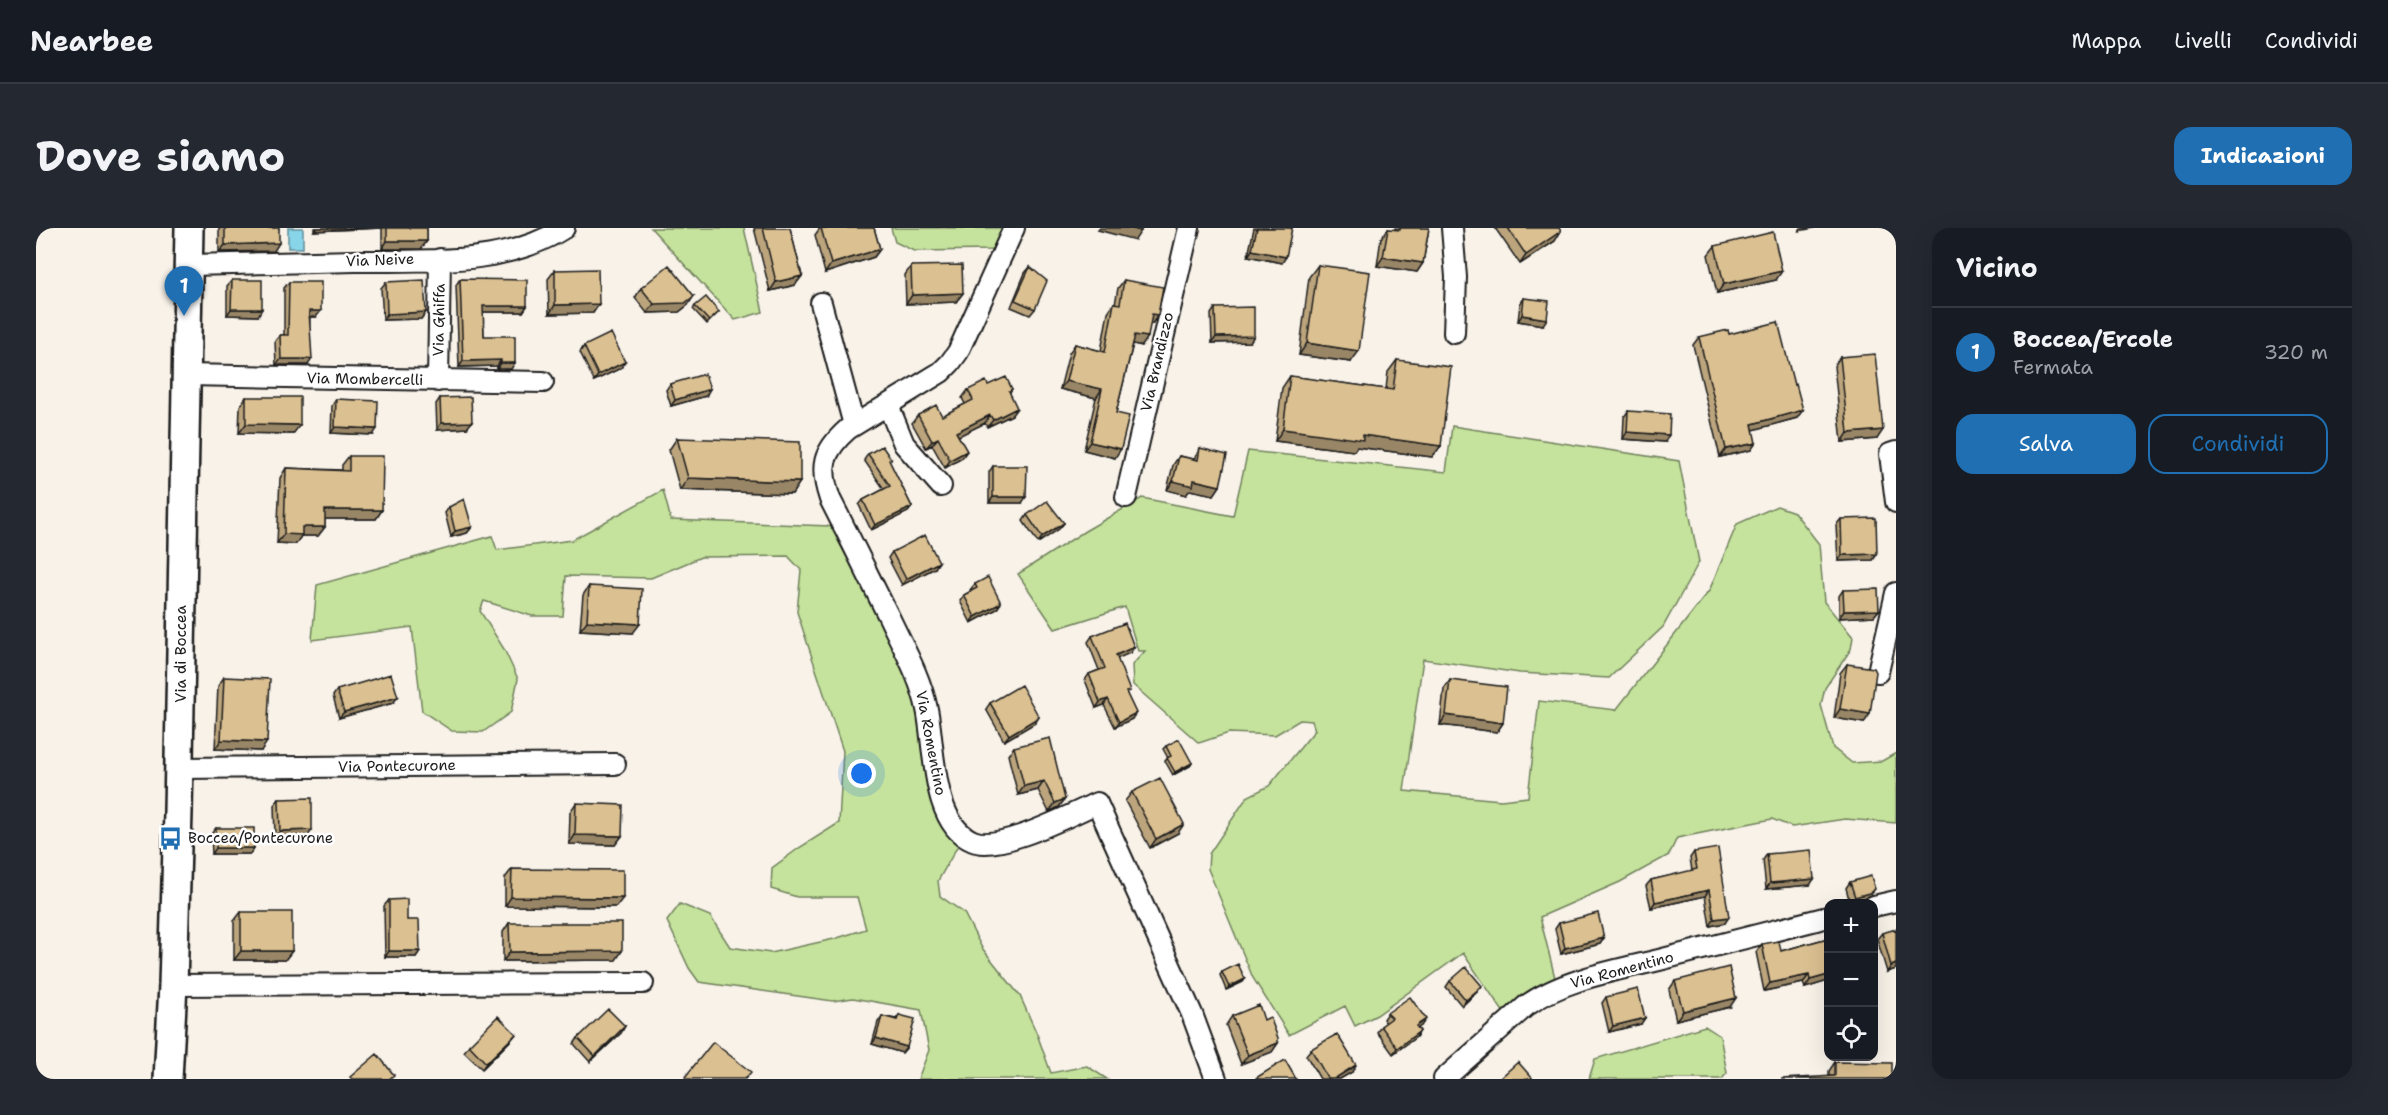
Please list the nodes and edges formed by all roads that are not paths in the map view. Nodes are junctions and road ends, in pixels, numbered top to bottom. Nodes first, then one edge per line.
1 (189, 228) edge
2 (564, 228) edge
3 (1014, 228) edge
4 (1189, 228) edge
5 (1452, 228) edge
6 (440, 259) junction
7 (190, 265) junction
8 (821, 303) dead end
9 (1454, 333) dead end
10 (187, 375) junction
11 (438, 381) junction
12 (543, 382) dead end
13 (888, 405) junction
14 (854, 425) junction
15 (1896, 452) edge
16 (941, 486) dead end
17 (1126, 497) dead end
18 (1896, 502) edge
19 (1896, 593) edge
20 (1878, 672) edge
21 (615, 764) dead end
22 (179, 768) junction
23 (1896, 901) edge
24 (1878, 905) edge
25 (1824, 918) edge
26 (643, 983) dead end
27 (173, 985) junction
28 (168, 1079) edge
29 (1216, 1079) edge
30 (1444, 1079) edge

1 - 7 street, Via di Boccea
2 - 6 street, Via Neive
3 - 13 street, Via Romentino
4 - 17 street, Via Brandizzo
5 - 9 street
6 - 7 street, Via Neive
6 - 11 street, Via Ghiffa
7 - 10 street, Via di Boccea
8 - 14 street
10 - 11 street, Via Mombercelli
10 - 22 street, Via di Boccea
11 - 12 street, Via Mombercelli
13 - 14 street, Via Romentino
13 - 16 street
14 - 29 street, Via Romentino
15 - 18 street
19 - 20 street
21 - 22 street, Via Pontecurone
22 - 27 street, Via di Boccea
23 - 24 street
25 - 30 street, Via Romentino
26 - 27 street
27 - 28 street, Via di Boccea

